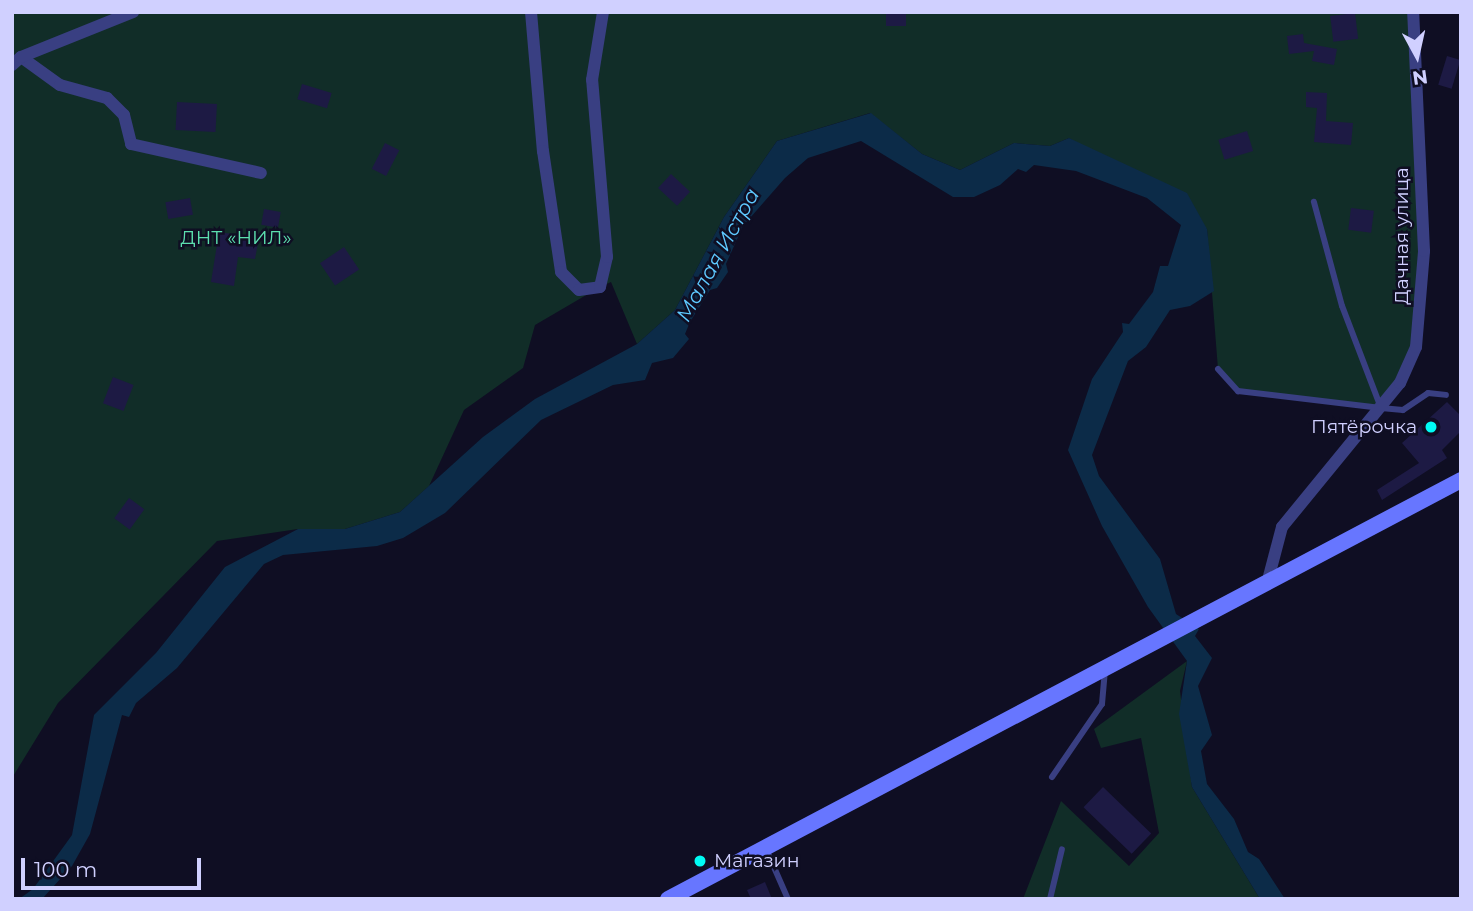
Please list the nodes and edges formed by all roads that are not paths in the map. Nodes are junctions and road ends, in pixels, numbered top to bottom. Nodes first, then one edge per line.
1 (133, 12) edge
2 (531, 12) edge
3 (603, 12) edge
4 (1413, 12) edge
5 (16, 61) edge
6 (261, 173) dead end
7 (1314, 202) dead end
8 (1218, 369) dead end
9 (1446, 395) dead end
10 (1381, 408) junction
11 (1461, 480) edge
12 (1268, 580) junction
13 (1113, 662) junction
14 (1052, 777) dead end
15 (765, 847) junction
16 (1062, 849) dead end
17 (668, 899) edge
18 (788, 899) edge
19 (1050, 899) edge

1 - 5 street
2 - 3 street
4 - 10 street, Дачная улица
5 - 6 street
7 - 10 lane
8 - 10 lane
9 - 10 lane
10 - 12 street, Дачная улица
11 - 12 main road
12 - 13 main road
13 - 14 lane
13 - 15 main road
15 - 17 main road
15 - 18 lane
16 - 19 lane

